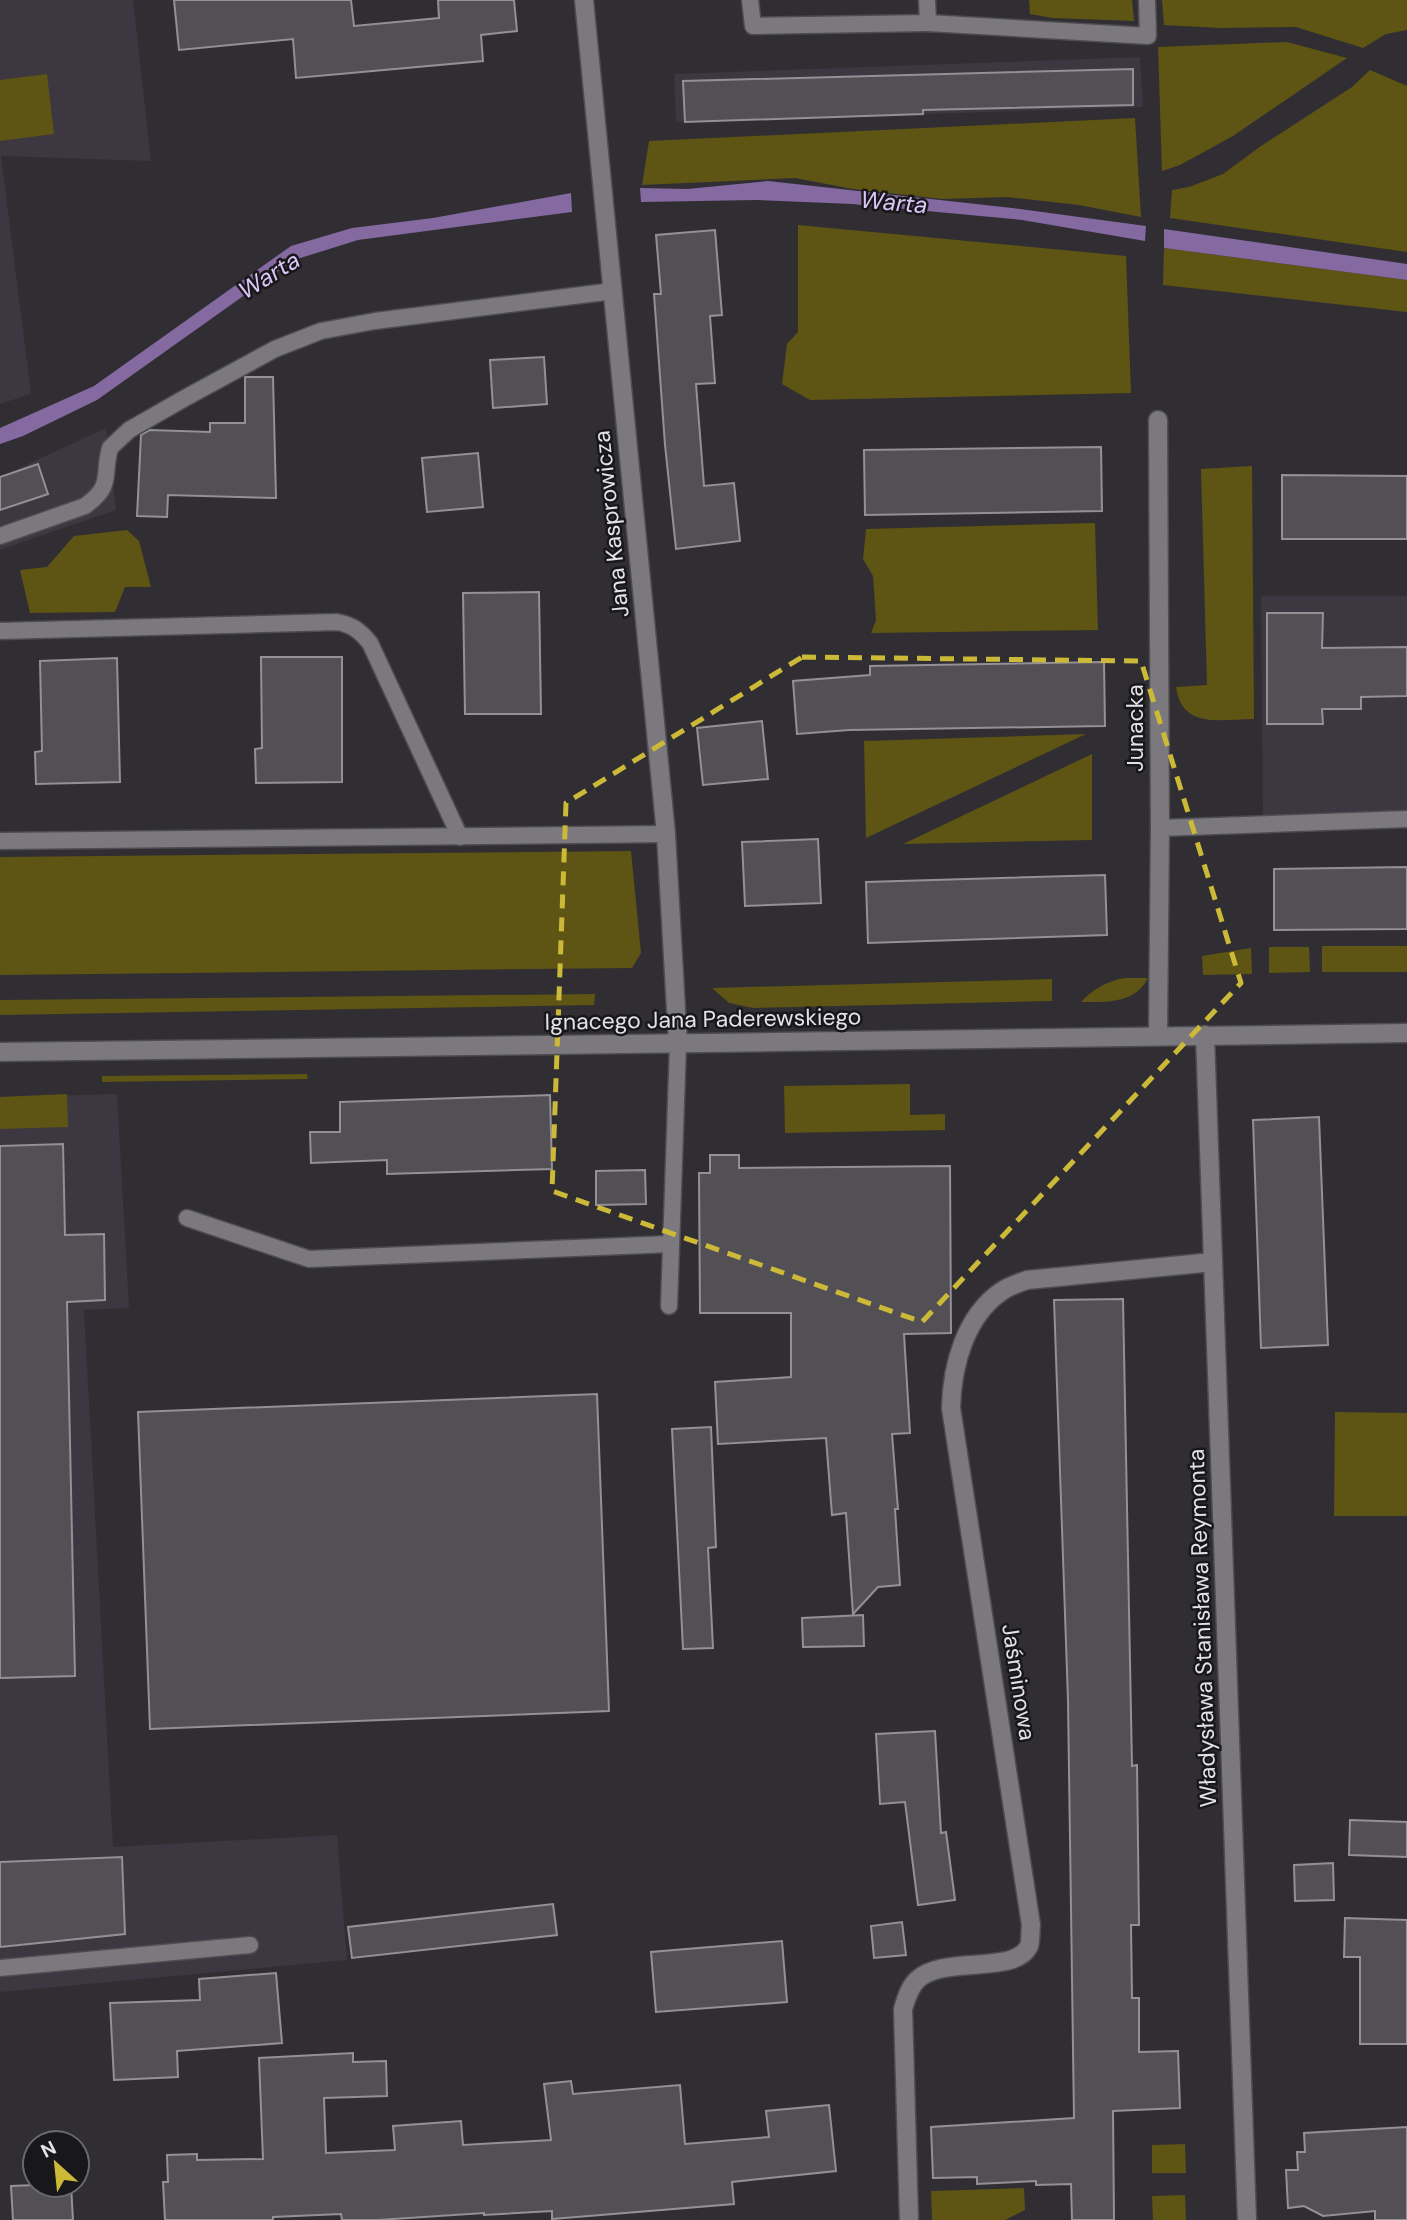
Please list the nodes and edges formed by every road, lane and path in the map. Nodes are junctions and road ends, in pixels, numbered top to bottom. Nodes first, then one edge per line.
1 (584, 0) edge
2 (750, 0) edge
3 (927, 0) edge
4 (1147, 0) edge
5 (928, 23) junction
6 (612, 291) junction
7 (1158, 420) dead end
8 (0, 536) edge
9 (0, 631) edge
10 (1407, 819) edge
11 (1160, 828) junction
12 (666, 834) junction
13 (460, 837) junction
14 (0, 841) edge
15 (1407, 1033) edge
16 (1158, 1035) junction
17 (1205, 1035) junction
18 (678, 1044) junction
19 (0, 1052) edge
20 (187, 1218) dead end
21 (671, 1244) junction
22 (1213, 1262) junction
23 (669, 1306) dead end
24 (250, 1945) dead end
25 (0, 1968) edge
26 (909, 2220) edge
27 (1247, 2220) edge

1 - 6 street, Jana Kasprowicza
2 - 5 lane
3 - 5 lane
4 - 5 lane
6 - 8 lane
6 - 12 street, Jana Kasprowicza
7 - 11 street, Junacka
9 - 13 lane
10 - 11 lane
11 - 16 street, Junacka
12 - 13 lane
12 - 18 street, Jana Kasprowicza
13 - 14 lane
15 - 17 street, Ignacego Jana Paderewskiego
16 - 17 street, Ignacego Jana Paderewskiego
16 - 18 street, Ignacego Jana Paderewskiego
17 - 22 street, Władysława Stanisława Reymonta
18 - 19 street, Ignacego Jana Paderewskiego
18 - 21 lane
20 - 21 lane
21 - 23 lane
22 - 26 street, Jaśminowa
22 - 27 street, Władysława Stanisława Reymonta
24 - 25 lane

